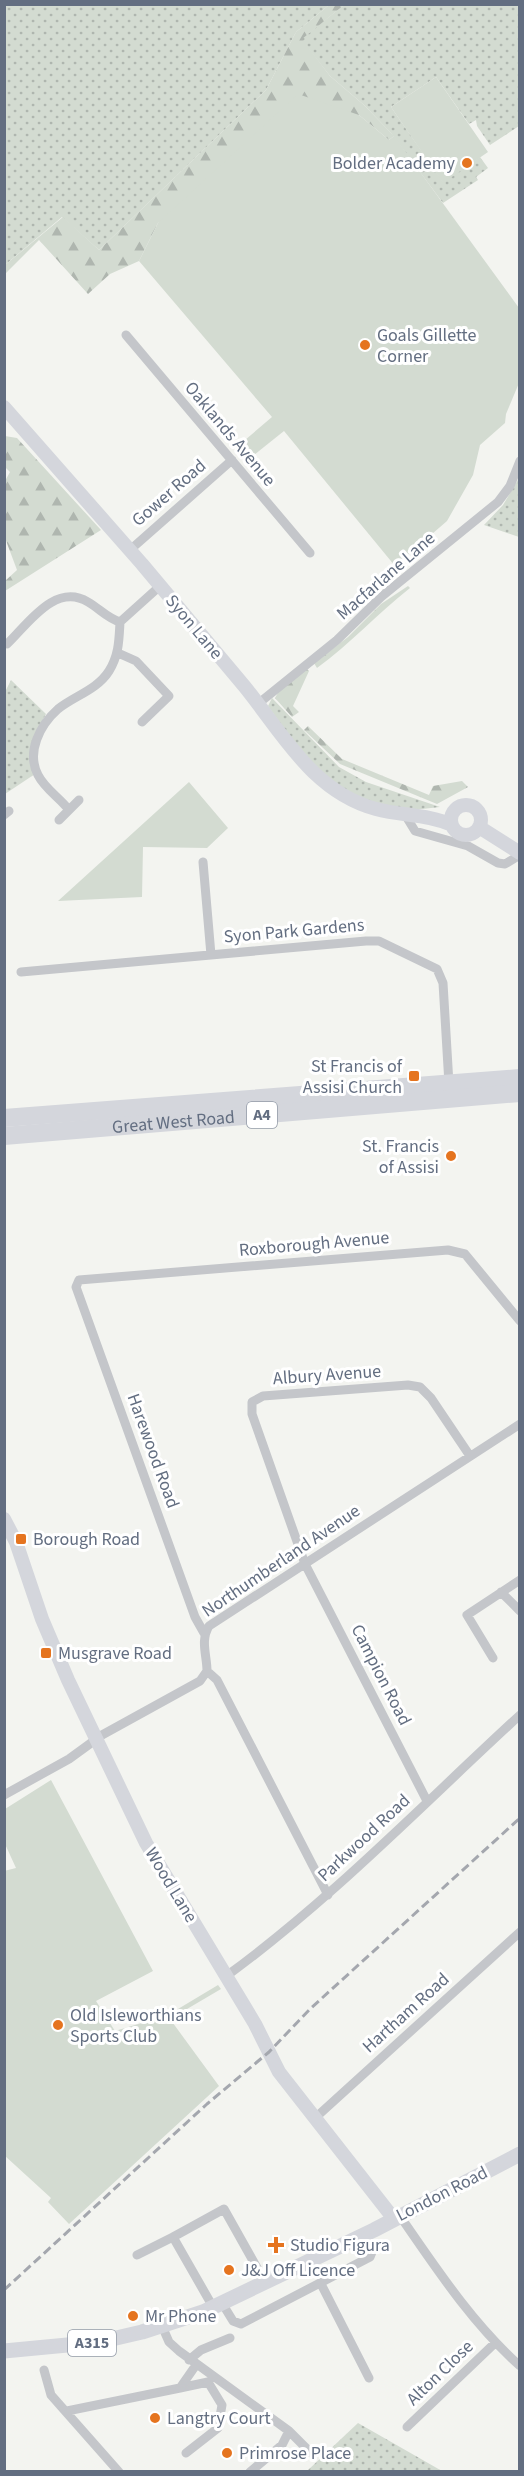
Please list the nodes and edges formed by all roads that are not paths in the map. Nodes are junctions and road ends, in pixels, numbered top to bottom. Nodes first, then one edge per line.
1 (126, 335) dead end
2 (4, 407) edge
3 (232, 460) junction
4 (519, 461) edge
5 (130, 550) junction
6 (310, 553) dead end
7 (160, 586) junction
8 (20, 616) dead end
9 (120, 622) junction
10 (28, 623) junction
11 (7, 644) dead end
12 (118, 652) junction
13 (259, 704) junction
14 (142, 722) dead end
15 (79, 800) dead end
16 (69, 810) junction
17 (404, 813) junction
18 (453, 818) junction
19 (59, 820) dead end
20 (479, 827) junction
21 (519, 854) edge
22 (203, 862) dead end
23 (211, 955) junction
24 (21, 972) dead end
25 (519, 1078) edge
26 (449, 1084) junction
27 (519, 1093) edge
28 (4, 1118) edge
29 (4, 1136) edge
30 (79, 1280) joint
31 (519, 1322) edge
32 (519, 1424) edge
33 (470, 1456) junction
34 (4, 1519) edge
35 (305, 1564) junction
36 (519, 1580) edge
37 (501, 1592) junction
38 (519, 1611) edge
39 (204, 1633) junction
40 (493, 1658) dead end
41 (207, 1671) junction
42 (519, 1715) edge
43 (96, 1740) junction
44 (4, 1795) edge
45 (428, 1801) junction
46 (328, 1895) junction
47 (518, 1937) edge
48 (225, 1977) junction
49 (314, 2119) junction
50 (519, 2154) edge
51 (397, 2217) junction
52 (364, 2235) junction
53 (173, 2237) junction
54 (137, 2255) dead end
55 (265, 2282) junction
56 (321, 2284) junction
57 (217, 2305) junction
58 (162, 2326) junction
59 (230, 2338) dead end
60 (495, 2343) junction
61 (4, 2351) edge
62 (192, 2362) junction
63 (519, 2366) edge
64 (44, 2370) dead end
65 (369, 2378) dead end
66 (180, 2388) junction
67 (67, 2411) junction
68 (407, 2427) dead end
69 (289, 2431) junction
70 (186, 2453) dead end
71 (311, 2453) dead end
72 (119, 2472) edge
73 (250, 2472) edge

1 - 3 street, Oaklands Avenue
2 - 5 street, Syon Lane
3 - 5 street, Gower Road
3 - 6 street, Oaklands Avenue
4 - 13 street, Macfarlane Lane
5 - 7 street, Syon Lane
7 - 9 street
7 - 13 street, Syon Lane
8 - 10 street
9 - 10 street
9 - 12 street
10 - 11 street
12 - 14 street
12 - 16 street
13 - 17 street, Syon Lane
15 - 16 street
16 - 19 street
17 - 18 street, Syon Lane
17 - 21 street
18 - 20 street
18 - 20 street
20 - 21 street
22 - 23 street, Syon Park Gardens
23 - 24 street, Syon Park Gardens
23 - 26 street, Syon Park Gardens
25 - 26 highway, Great West Road / A4
26 - 28 highway, Great West Road / A4
27 - 29 highway, Great West Road / A4
30 - 31 street, Roxborough Avenue
30 - 39 street, Harewood Road
32 - 33 street, Northumberland Avenue
33 - 35 street, Northumberland Avenue
33 - 35 street, Albury Avenue
34 - 43 street, Wood Lane
35 - 39 street, Northumberland Avenue
35 - 45 street, Campion Road
36 - 37 street
37 - 38 street
37 - 40 street
39 - 41 street, Northumberland Avenue
41 - 43 street
41 - 46 street
42 - 45 street, Parkwood Road
43 - 44 street
43 - 48 street, Wood Lane
45 - 46 street, Parkwood Road
46 - 48 street, Parkwood Road
47 - 49 street, Hartham Road
48 - 49 street, Wood Lane
49 - 51 street, Wood Lane
50 - 51 main road, London Road / A315
51 - 52 main road, London Road / A315
51 - 60 street
52 - 55 main road, London Road / A315
52 - 56 street
53 - 54 street
53 - 55 street
53 - 57 street
55 - 57 main road, London Road / A315
56 - 57 street
56 - 65 street
57 - 58 main road, London Road / A315
58 - 61 main road, London Road / A315
58 - 62 street
59 - 62 street
60 - 63 street
60 - 68 street, Alton Close
62 - 66 street
62 - 69 street
64 - 67 street
66 - 67 street
66 - 70 street
67 - 72 street
69 - 71 street
69 - 73 street

